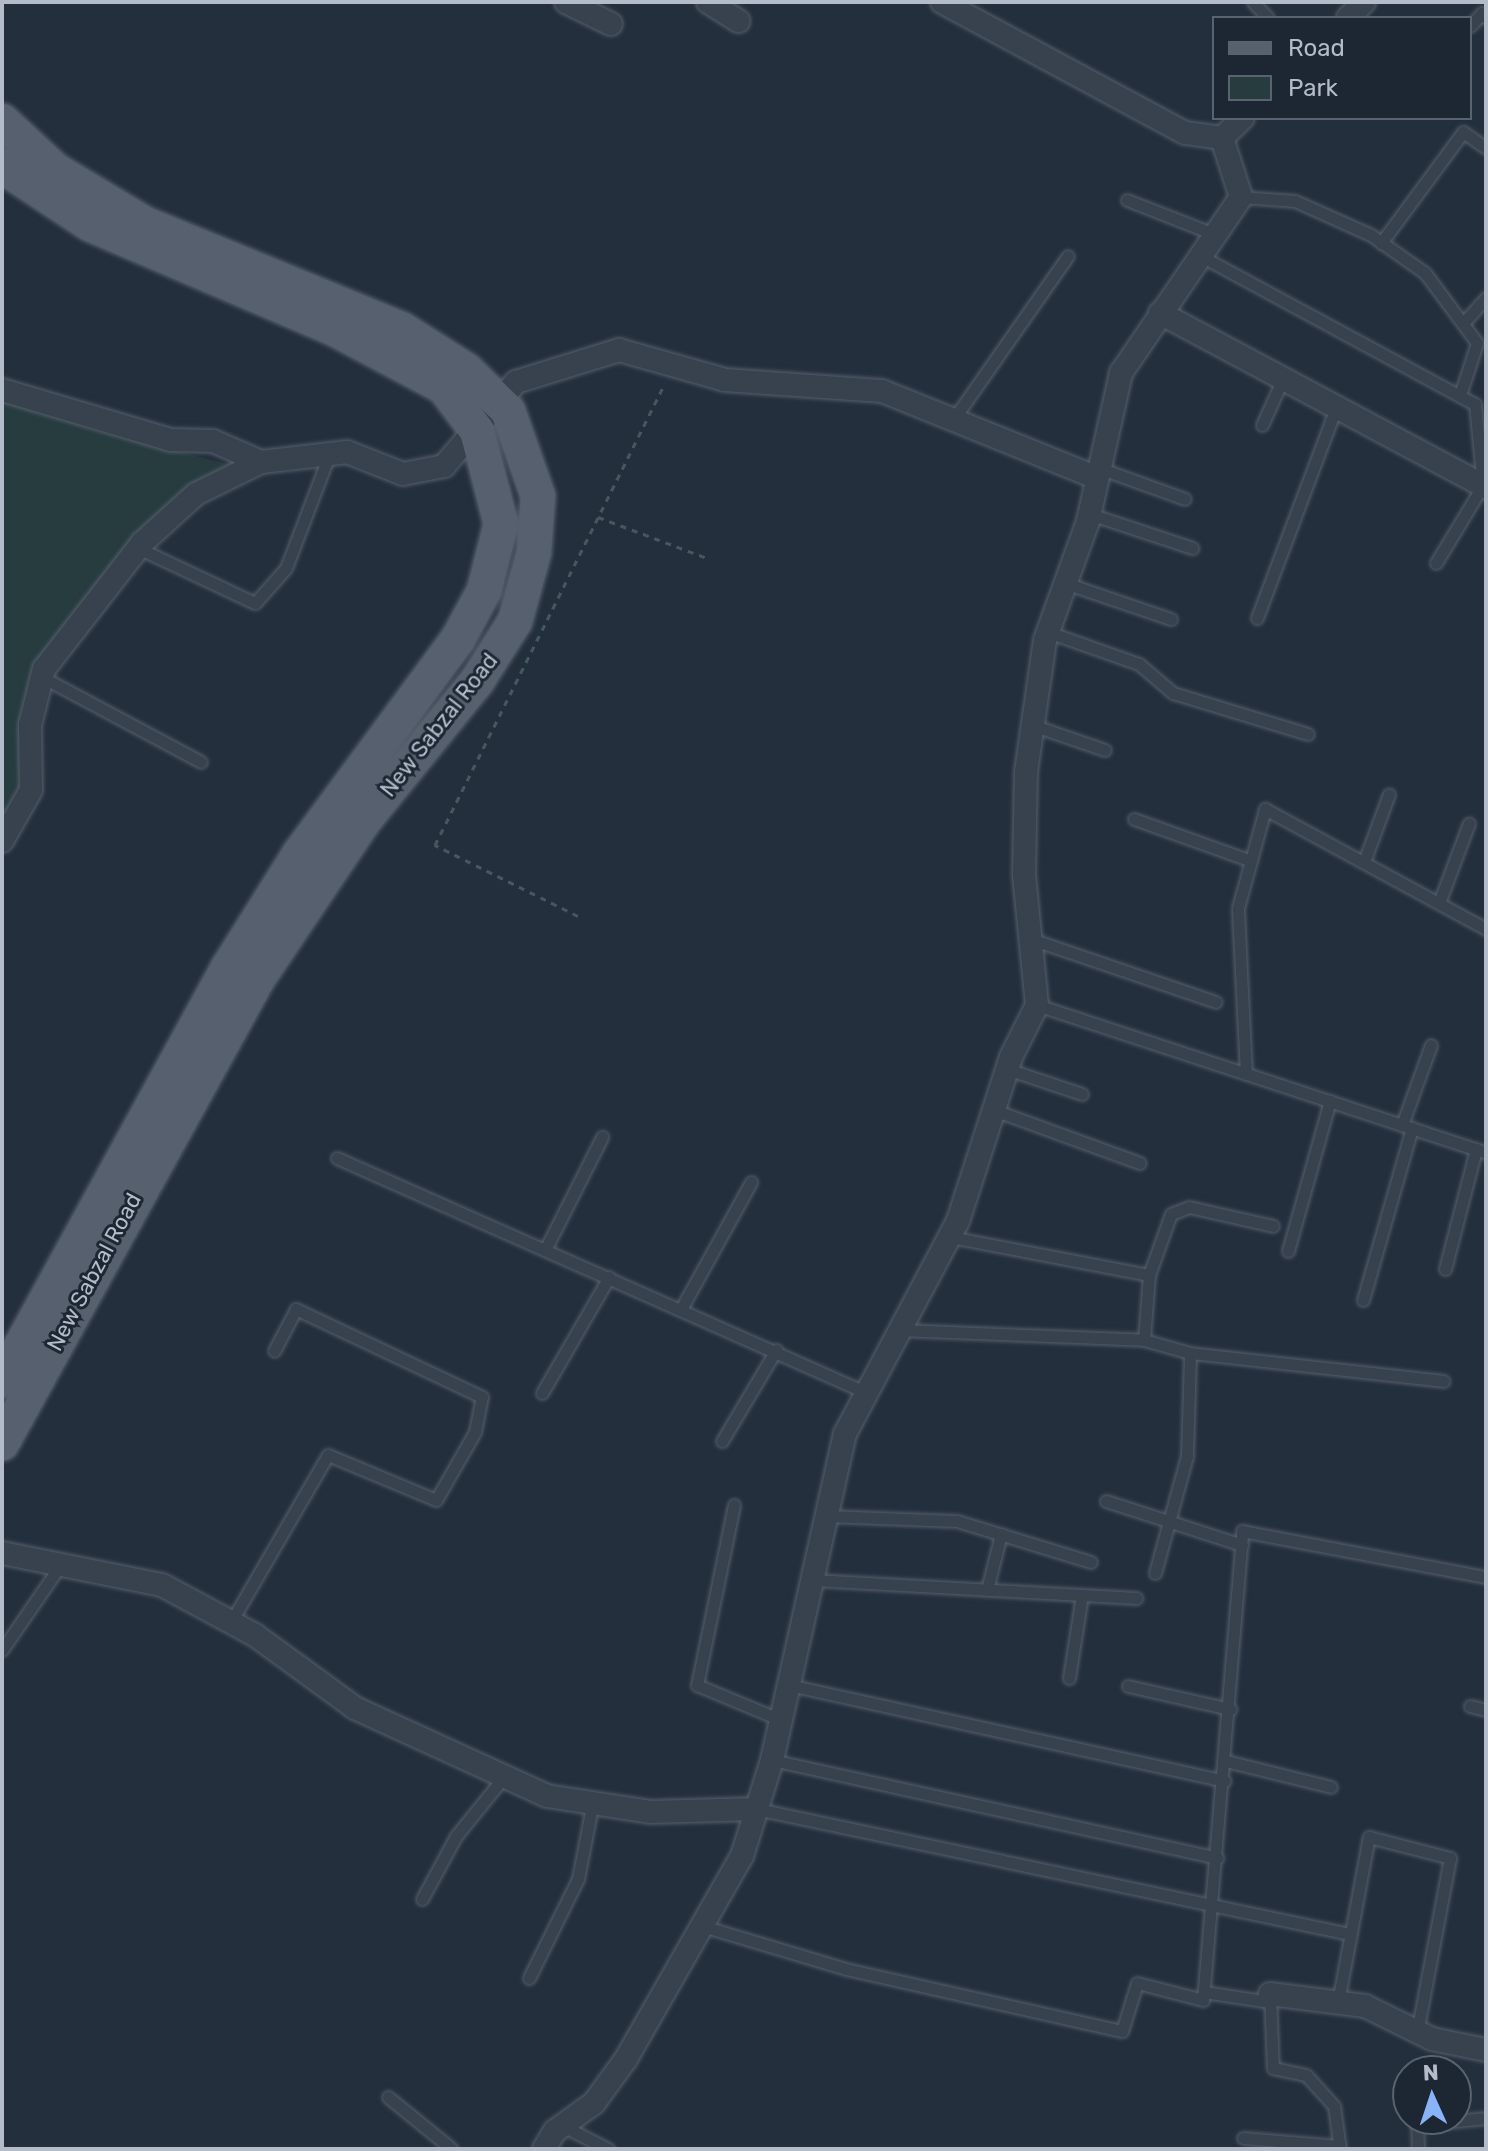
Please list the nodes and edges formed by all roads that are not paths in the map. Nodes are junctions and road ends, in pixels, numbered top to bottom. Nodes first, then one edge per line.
1 (566, 2) edge
2 (708, 2) edge
3 (942, 2) edge
4 (1486, 18) edge
5 (738, 21) dead end
6 (611, 24) dead end
7 (1472, 24) edge
8 (1241, 120) edge
9 (2, 121) edge
10 (1222, 138) junction
11 (1486, 148) edge
12 (2, 166) edge
13 (1241, 197) junction
14 (1127, 200) dead end
15 (1214, 234) junction
16 (1381, 243) junction
17 (1199, 255) junction
18 (1068, 256) dead end
19 (1485, 301) edge
20 (1160, 313) junction
21 (1466, 320) junction
22 (1282, 381) junction
23 (2, 390) edge
24 (1460, 395) junction
25 (498, 398) junction
26 (1335, 410) junction
27 (953, 420) junction
28 (1262, 425) dead end
29 (475, 429) junction
30 (1482, 439) edge
31 (331, 451) junction
32 (261, 462) junction
33 (1098, 473) junction
34 (1484, 486) edge
35 (1185, 499) dead end
36 (1090, 514) junction
37 (138, 548) junction
38 (1192, 548) dead end
39 (1436, 563) dead end
40 (1065, 583) junction
41 (1257, 618) dead end
42 (1171, 619) dead end
43 (1048, 632) junction
44 (42, 677) junction
45 (1032, 725) junction
46 (1308, 734) dead end
47 (1105, 750) dead end
48 (201, 762) dead end
49 (1389, 794) dead end
50 (1134, 819) dead end
51 (1469, 823) dead end
52 (2, 841) edge
53 (1251, 861) junction
54 (1364, 862) junction
55 (1439, 903) junction
56 (1486, 929) edge
57 (1030, 938) junction
58 (1216, 1002) dead end
59 (1037, 1005) junction
60 (1431, 1045) dead end
61 (1007, 1069) junction
62 (1246, 1074) junction
63 (1082, 1094) dead end
64 (1330, 1101) junction
65 (994, 1110) junction
66 (1407, 1127) junction
67 (602, 1137) dead end
68 (1481, 1151) edge
69 (337, 1158) dead end
70 (1140, 1163) dead end
71 (751, 1182) dead end
72 (1273, 1226) dead end
73 (950, 1237) junction
74 (545, 1250) junction
75 (1288, 1251) dead end
76 (1445, 1269) dead end
77 (1149, 1275) junction
78 (609, 1277) junction
79 (1363, 1300) dead end
80 (681, 1309) junction
81 (900, 1330) junction
82 (1144, 1340) junction
83 (776, 1350) junction
84 (274, 1351) dead end
85 (1190, 1353) junction
86 (2, 1380) edge
87 (1443, 1381) dead end
88 (542, 1393) dead end
89 (867, 1393) junction
90 (722, 1441) dead end
91 (2, 1443) edge
92 (1106, 1501) dead end
93 (734, 1505) dead end
94 (827, 1516) junction
95 (1170, 1522) junction
96 (1001, 1534) junction
97 (1242, 1545) junction
98 (2, 1553) edge
99 (1091, 1562) dead end
100 (59, 1567) junction
101 (1155, 1573) dead end
102 (1486, 1577) edge
103 (813, 1580) junction
104 (987, 1590) junction
105 (1082, 1595) junction
106 (1137, 1598) dead end
107 (231, 1622) junction
108 (2, 1650) edge
109 (1069, 1678) dead end
110 (789, 1685) junction
111 (1128, 1686) dead end
112 (1470, 1706) dead end
113 (1230, 1709) junction
114 (1486, 1710) edge
115 (781, 1720) junction
116 (772, 1760) junction
117 (1226, 1761) junction
118 (503, 1778) junction
119 (1225, 1781) junction
120 (1331, 1787) dead end
121 (592, 1806) junction
122 (757, 1809) junction
123 (1217, 1858) junction
124 (422, 1899) dead end
125 (1212, 1907) junction
126 (706, 1927) junction
127 (1349, 1934) junction
128 (529, 1978) dead end
129 (1204, 1992) junction
130 (1270, 1998) junction
131 (1338, 2002) junction
132 (1417, 2032) junction
133 (1486, 2050) edge
134 (388, 2097) dead end
135 (562, 2126) junction
136 (1243, 2138) dead end
137 (1263, 2144) edge
138 (1339, 2147) edge
139 (452, 2149) edge
140 (544, 2149) edge
141 (608, 2149) edge

1 - 6 street
2 - 5 street
3 - 10 street
4 - 7 lane
8 - 10 street
9 - 25 main road, New Sabzal Road
10 - 13 street
11 - 16 lane
12 - 29 main road, New Sabzal Road
13 - 15 street
13 - 16 lane
14 - 15 lane
15 - 17 street
16 - 21 lane
17 - 20 street
17 - 24 lane
18 - 27 lane
19 - 21 lane
20 - 22 street
20 - 33 street
21 - 24 lane
22 - 26 street
22 - 28 lane
23 - 32 street
24 - 30 lane
25 - 27 street
25 - 29 street
25 - 91 main road, New Sabzal Road
26 - 34 street
26 - 41 lane
27 - 33 street
29 - 31 street
29 - 86 main road, New Sabzal Road
30 - 34 lane
31 - 32 street
31 - 37 lane
32 - 37 street
33 - 35 lane
33 - 36 street
34 - 39 lane
36 - 38 lane
36 - 40 street
37 - 44 street
40 - 42 lane
40 - 43 street
43 - 45 street
43 - 46 lane
44 - 48 lane
44 - 52 street
45 - 47 lane
45 - 57 street
49 - 54 lane
50 - 53 lane
51 - 55 lane
53 - 54 lane
53 - 62 lane
54 - 55 lane
55 - 56 lane
57 - 58 lane
57 - 59 street
59 - 61 street
59 - 62 lane
60 - 66 lane
61 - 63 lane
61 - 65 street
62 - 64 lane
64 - 66 lane
64 - 75 lane
65 - 70 lane
65 - 73 street
66 - 68 lane
66 - 79 lane
67 - 74 lane
68 - 76 lane
69 - 74 lane
71 - 80 lane
72 - 77 lane
73 - 77 lane
73 - 81 street
74 - 78 lane
77 - 82 lane
78 - 80 lane
78 - 88 lane
80 - 83 lane
81 - 82 lane
81 - 89 street
82 - 85 lane
83 - 89 lane
83 - 90 lane
84 - 107 lane
85 - 87 lane
85 - 95 lane
89 - 94 street
92 - 95 lane
93 - 115 lane
94 - 96 lane
94 - 103 street
95 - 97 lane
95 - 101 lane
96 - 99 lane
96 - 104 lane
97 - 102 lane
97 - 113 lane
98 - 100 street
100 - 107 street
100 - 108 lane
103 - 104 lane
103 - 110 street
104 - 105 lane
105 - 106 lane
105 - 109 lane
107 - 118 street
110 - 115 street
110 - 119 lane
111 - 113 lane
112 - 114 lane
113 - 117 lane
115 - 116 street
116 - 122 street
116 - 123 lane
117 - 119 lane
117 - 120 lane
118 - 121 street
118 - 124 lane
119 - 123 lane
121 - 122 street
121 - 128 lane
122 - 125 lane
122 - 126 street
123 - 125 lane
125 - 127 lane
125 - 129 lane
126 - 129 lane
126 - 135 street
127 - 131 lane
127 - 132 lane
129 - 130 lane
130 - 131 street
130 - 138 lane
131 - 132 street
132 - 133 street
134 - 139 lane
135 - 140 street
135 - 141 lane
136 - 137 lane
137 - 138 lane

